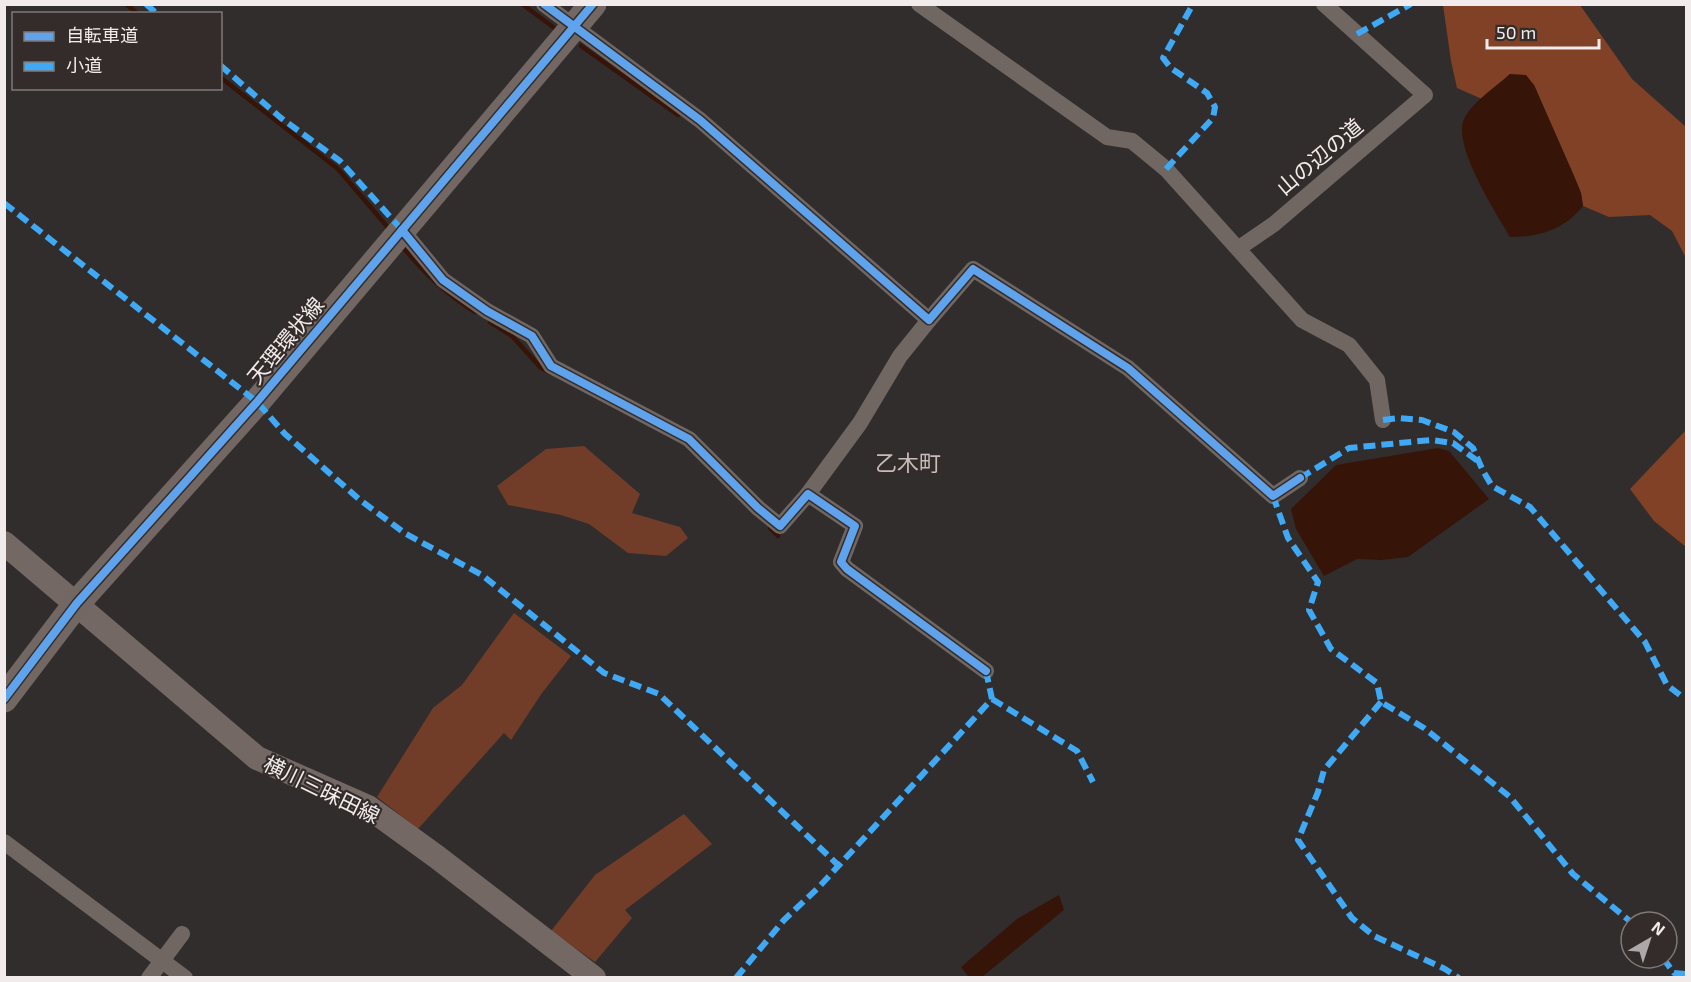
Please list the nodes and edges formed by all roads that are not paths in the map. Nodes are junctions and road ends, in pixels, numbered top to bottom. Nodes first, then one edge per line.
1 (544, 4) edge
2 (592, 4) edge
3 (919, 4) edge
4 (1324, 4) edge
5 (574, 27) junction
6 (402, 230) junction
7 (1239, 248) junction
8 (928, 320) junction
9 (1383, 420) dead end
10 (1299, 478) dead end
11 (808, 494) junction
12 (4, 543) edge
13 (77, 603) junction
14 (986, 671) dead end
15 (4, 699) edge
16 (4, 842) edge
17 (182, 934) dead end
18 (163, 960) junction
19 (149, 978) edge
20 (185, 978) edge
21 (594, 978) edge

1 - 5 street
2 - 5 main road, 天理環状線
3 - 7 street
4 - 7 street, 山の辺の道
5 - 6 main road, 天理環状線
5 - 8 street
6 - 11 street
6 - 13 main road, 天理環状線
7 - 9 street
8 - 10 street
8 - 11 street
11 - 14 street
12 - 13 main road, 横川三昧田線
13 - 15 main road, 天理環状線
13 - 21 main road, 横川三昧田線
16 - 18 street
17 - 18 street
18 - 19 street
18 - 20 street

